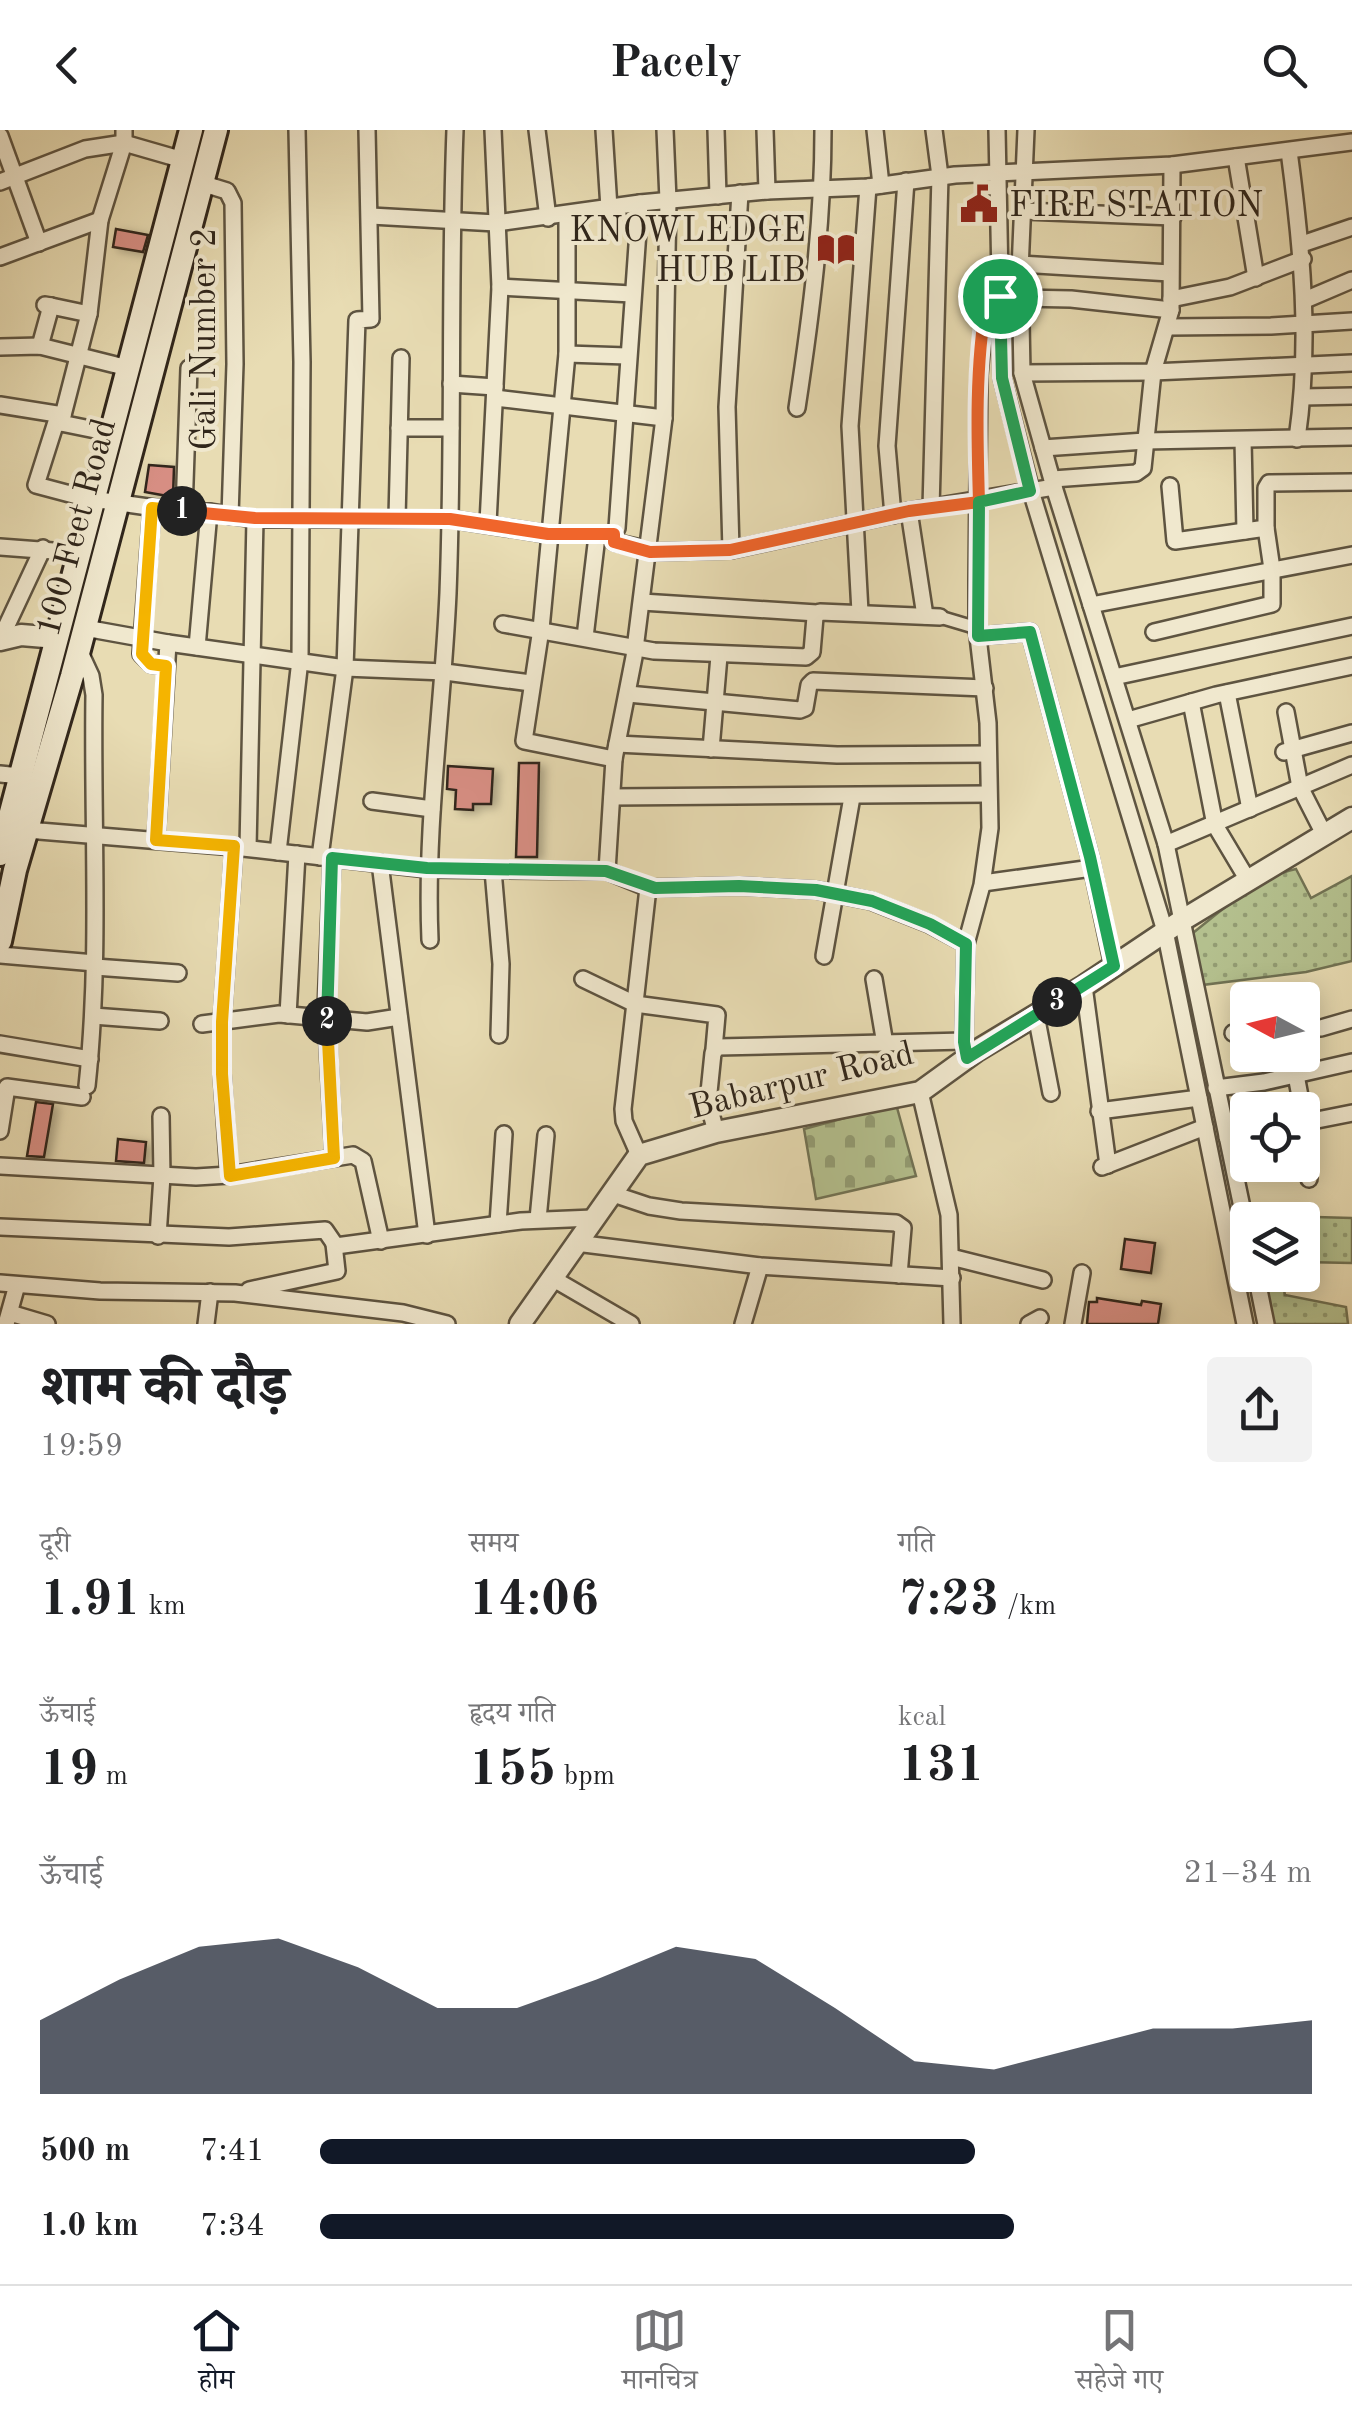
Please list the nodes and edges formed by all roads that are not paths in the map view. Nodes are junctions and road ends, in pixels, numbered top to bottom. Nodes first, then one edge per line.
1 (78, 130) edge
2 (191, 130) edge
3 (216, 130) edge
4 (297, 130) edge
5 (367, 130) edge
6 (454, 130) edge
7 (493, 130) edge
8 (537, 130) edge
9 (604, 130) edge
10 (665, 130) edge
11 (716, 130) edge
12 (765, 130) edge
13 (823, 130) edge
14 (875, 130) edge
15 (934, 130) edge
16 (997, 130) edge
17 (1026, 130) edge
18 (0, 136) edge
19 (124, 136) edge
20 (1352, 142) edge
21 (85, 149) junction
22 (1289, 151) junction
23 (1236, 158) junction
24 (183, 160) junction
25 (1172, 165) junction
26 (1000, 172) junction
27 (1026, 173) junction
28 (204, 174) junction
29 (940, 176) junction
30 (7, 179) edge
31 (906, 181) junction
32 (874, 186) junction
33 (823, 188) junction
34 (766, 191) junction
35 (740, 194) junction
36 (718, 196) junction
37 (668, 200) junction
38 (640, 203) junction
39 (610, 208) junction
40 (1024, 211) junction
41 (567, 215) junction
42 (372, 216) junction
43 (1173, 216) junction
44 (548, 218) junction
45 (100, 220) junction
46 (453, 220) junction
47 (496, 223) junction
48 (1352, 226) edge
49 (38, 243) junction
50 (1302, 252) junction
51 (0, 256) edge
52 (1020, 264) junction
53 (1170, 273) junction
54 (1256, 278) junction
55 (1352, 280) edge
56 (500, 287) junction
57 (569, 292) junction
58 (632, 294) junction
59 (1000, 296) junction
60 (1020, 298) junction
61 (1306, 300) junction
62 (1171, 304) junction
63 (89, 314) junction
64 (1352, 321) edge
65 (1306, 323) junction
66 (1169, 327) junction
67 (40, 346) junction
68 (0, 347) edge
69 (566, 354) junction
70 (627, 356) junction
71 (77, 357) junction
72 (401, 358) dead end
73 (1352, 363) edge
74 (1304, 365) junction
75 (128, 368) junction
76 (189, 368) dead end
77 (1153, 372) junction
78 (1022, 373) junction
79 (451, 384) junction
80 (495, 392) junction
81 (1352, 396) edge
82 (1303, 397) junction
83 (561, 405) junction
84 (0, 406) edge
85 (797, 408) dead end
86 (623, 412) junction
87 (664, 418) junction
88 (62, 419) junction
89 (399, 428) junction
90 (451, 428) junction
91 (110, 434) junction
92 (1352, 437) edge
93 (1297, 439) junction
94 (1243, 440) junction
95 (1145, 441) junction
96 (1042, 448) junction
97 (1352, 482) edge
98 (1053, 483) junction
99 (1170, 486) dead end
100 (1030, 491) junction
101 (106, 500) junction
102 (979, 502) junction
103 (152, 508) junction
104 (931, 508) junction
105 (184, 511) junction
106 (209, 512) junction
107 (901, 513) junction
108 (230, 516) junction
109 (255, 518) junction
110 (302, 518) junction
111 (351, 518) junction
112 (396, 518) junction
113 (450, 519) junction
114 (488, 523) junction
115 (856, 524) junction
116 (1266, 528) junction
117 (1245, 531) junction
118 (548, 534) junction
119 (605, 535) junction
120 (0, 547) edge
121 (43, 548) junction
122 (730, 550) junction
123 (650, 552) junction
124 (80, 553) junction
125 (1352, 555) edge
126 (1272, 569) junction
127 (642, 602) junction
128 (1092, 606) junction
129 (860, 612) junction
130 (817, 613) junction
131 (933, 616) junction
132 (503, 624) dead end
133 (1352, 626) edge
134 (541, 629) junction
135 (978, 632) junction
136 (1154, 632) dead end
137 (584, 637) junction
138 (57, 638) junction
139 (142, 638) junction
140 (82, 639) junction
141 (0, 640) edge
142 (168, 643) junction
143 (197, 647) junction
144 (636, 648) junction
145 (254, 655) junction
146 (719, 656) junction
147 (300, 660) junction
148 (166, 666) junction
149 (1352, 666) edge
150 (346, 668) junction
151 (445, 672) junction
152 (1114, 677) junction
153 (531, 682) junction
154 (986, 688) junction
155 (1227, 693) junction
156 (628, 694) junction
157 (1191, 702) junction
158 (715, 703) junction
159 (1286, 712) dead end
160 (1128, 720) junction
161 (1352, 733) edge
162 (710, 749) junction
163 (616, 751) junction
164 (1289, 751) junction
165 (988, 754) junction
166 (1352, 765) edge
167 (10, 775) edge
168 (1300, 787) junction
169 (988, 794) junction
170 (612, 797) junction
171 (852, 797) junction
172 (372, 801) dead end
173 (432, 809) junction
174 (1250, 809) junction
175 (1352, 818) edge
176 (1216, 825) junction
177 (27, 830) junction
178 (97, 836) junction
179 (1326, 836) junction
180 (156, 840) junction
181 (1166, 844) junction
182 (241, 847) junction
183 (278, 852) junction
184 (0, 854) edge
185 (296, 854) junction
186 (326, 858) junction
187 (380, 863) junction
188 (427, 868) junction
189 (1092, 868) junction
190 (492, 870) junction
191 (606, 871) junction
192 (1249, 882) junction
193 (982, 883) junction
194 (648, 888) junction
195 (836, 893) junction
196 (1173, 926) junction
197 (430, 940) dead end
198 (0, 941) edge
199 (966, 944) junction
200 (0, 955) edge
201 (824, 956) dead end
202 (95, 965) junction
203 (1114, 966) junction
204 (178, 973) dead end
205 (583, 979) dead end
206 (874, 979) dead end
207 (1084, 986) junction
208 (635, 1004) junction
209 (1036, 1014) junction
210 (288, 1015) junction
211 (93, 1016) junction
212 (399, 1017) junction
213 (327, 1019) junction
214 (1352, 1019) edge
215 (160, 1020) dead end
216 (222, 1022) junction
217 (202, 1024) dead end
218 (1320, 1028) edge
219 (499, 1035) dead end
220 (0, 1044) edge
221 (885, 1044) junction
222 (714, 1050) junction
223 (966, 1050) junction
224 (90, 1059) junction
225 (1352, 1062) edge
226 (1296, 1075) junction
227 (1216, 1088) junction
228 (920, 1092) junction
229 (1299, 1092) edge
230 (1051, 1094) dead end
231 (1199, 1098) junction
232 (1100, 1111) junction
233 (1352, 1113) edge
234 (162, 1116) dead end
235 (1320, 1120) edge
236 (1205, 1127) junction
237 (0, 1131) edge
238 (716, 1132) junction
239 (504, 1134) dead end
240 (546, 1135) dead end
241 (1230, 1136) edge
242 (1227, 1137) junction
243 (638, 1155) junction
244 (334, 1158) junction
245 (0, 1166) edge
246 (162, 1176) junction
247 (230, 1176) junction
248 (610, 1193) junction
249 (1241, 1202) edge
250 (594, 1218) junction
251 (538, 1220) junction
252 (498, 1224) junction
253 (0, 1227) edge
254 (428, 1235) junction
255 (158, 1236) junction
256 (381, 1240) junction
257 (576, 1243) junction
258 (334, 1244) junction
259 (952, 1257) junction
260 (760, 1266) junction
261 (1082, 1274) dead end
262 (898, 1275) junction
263 (552, 1278) junction
264 (952, 1278) junction
265 (1043, 1280) dead end
266 (0, 1283) edge
267 (17, 1284) junction
268 (210, 1292) junction
269 (1259, 1292) edge
270 (235, 1293) junction
271 (8, 1318) edge
272 (952, 1322) edge
273 (47, 1324) edge
274 (206, 1324) edge
275 (447, 1324) edge
276 (520, 1324) edge
277 (630, 1324) edge
278 (744, 1324) edge
279 (934, 1324) edge
280 (1073, 1324) edge
281 (1245, 1324) edge
282 (1266, 1324) edge

1 - 21 street
2 - 24 main road, 100 Feet Road
3 - 28 main road, 100 Feet Road
4 - 110 street
5 - 42 street
6 - 46 street
7 - 47 street
8 - 44 street
9 - 39 street
10 - 37 street
11 - 36 street
12 - 34 street
13 - 33 street
14 - 32 street
15 - 29 street
16 - 26 street
17 - 27 street
18 - 30 street
19 - 21 street
19 - 24 street
19 - 45 street
20 - 22 street
21 - 30 street
22 - 23 street
22 - 50 street
23 - 25 street
23 - 54 street
24 - 28 main road
24 - 75 main road, 100 Feet Road
25 - 27 street
25 - 43 street
26 - 27 street
26 - 29 street
26 - 59 street
27 - 40 street
28 - 101 main road, 100 Feet Road
28 - 108 street, Gali Number 2
29 - 31 street
29 - 104 street
30 - 49 street
31 - 32 street
31 - 107 street
32 - 33 street
32 - 115 street
33 - 34 street
33 - 85 street
34 - 35 street
35 - 36 street
35 - 122 street
36 - 37 street
37 - 38 street
37 - 87 street
38 - 39 street
38 - 58 street
39 - 41 street
40 - 43 street
40 - 52 street
41 - 44 street
41 - 57 street
42 - 46 street
42 - 111 street
43 - 53 street
44 - 47 street
45 - 49 street
45 - 63 street
46 - 47 street
46 - 79 street
47 - 56 street
48 - 50 street
49 - 51 street
50 - 54 street
50 - 61 street
52 - 53 street
52 - 60 street
53 - 62 street
54 - 62 street
55 - 61 street
56 - 57 street
56 - 80 street
57 - 58 street
57 - 69 street
58 - 70 street
59 - 100 street
59 - 102 street
60 - 62 street
60 - 78 street
61 - 65 street
62 - 66 street
63 - 67 street
63 - 71 street
64 - 65 street
65 - 66 street
65 - 74 street
66 - 77 street
67 - 68 street
67 - 71 street
69 - 70 street
69 - 83 street
70 - 86 street
71 - 75 street
71 - 88 street
72 - 89 street
73 - 74 street
74 - 77 street
74 - 82 street
75 - 91 main road, 100 Feet Road
76 - 105 street
77 - 78 street
77 - 95 street
78 - 96 street
79 - 80 street
79 - 90 street
80 - 83 street
80 - 114 street
81 - 82 street
82 - 93 street
83 - 86 street
83 - 118 street
84 - 88 street
86 - 87 street
86 - 119 street
87 - 123 street
88 - 91 street
88 - 101 street
89 - 90 street
89 - 112 street
90 - 113 street
91 - 101 main road, 100 Feet Road
92 - 93 street
93 - 94 street
94 - 95 street
94 - 117 street
95 - 96 street
95 - 98 street
96 - 98 street
97 - 116 street
98 - 100 street
98 - 128 street
99 - 117 street
100 - 102 street
100 - 196 street
101 - 103 street
101 - 124 main road, 100 Feet Road
101 - 140 main road, 100 Feet Road
102 - 104 street
102 - 135 street
103 - 105 street
103 - 139 street
104 - 107 street
105 - 106 street
106 - 108 street
106 - 143 street
107 - 115 street
107 - 131 street
108 - 109 street
109 - 110 street
109 - 145 street
110 - 111 street
110 - 147 street
111 - 112 street
111 - 150 street
112 - 113 street
113 - 114 street
113 - 151 street
114 - 118 street
115 - 122 street
115 - 129 street
116 - 117 street
116 - 126 street
118 - 119 street
118 - 134 street
119 - 123 street
119 - 137 street
120 - 121 street
121 - 124 street
121 - 141 street
122 - 123 street
123 - 127 street
124 - 138 main road, 100 Feet Road
125 - 126 street
126 - 128 street
126 - 136 street
127 - 130 street
127 - 144 street
128 - 152 street
129 - 130 street
129 - 131 street
130 - 146 street
131 - 135 street
132 - 134 street
133 - 152 street
134 - 137 street
134 - 153 street
135 - 154 street
135 - 189 street
137 - 144 street
138 - 141 street
138 - 167 main road, 100 Feet Road
139 - 140 street
139 - 142 street
139 - 148 street
140 - 177 main road, 100 Feet Road
140 - 178 street
142 - 143 street
142 - 148 street
143 - 145 street
144 - 146 street
144 - 156 street
145 - 147 street
145 - 182 street
146 - 158 street
147 - 150 street
147 - 183 street
148 - 180 street
149 - 155 street
150 - 151 street
150 - 186 street
151 - 153 street
151 - 173 street
152 - 160 street
153 - 163 street
154 - 158 street
154 - 165 street
155 - 157 street
155 - 174 street
156 - 158 street
156 - 163 street
157 - 160 street
157 - 176 street
158 - 162 street
159 - 164 street
160 - 181 street
161 - 164 street
162 - 163 street
162 - 165 street
163 - 170 street
164 - 168 street
165 - 169 street
166 - 168 street
167 - 184 main road, 100 Feet Road
168 - 174 street
168 - 179 street
169 - 171 street
169 - 193 street
170 - 171 street
170 - 191 street
171 - 195 street
172 - 173 street
173 - 188 street
174 - 176 street
175 - 179 street, Babarpur Road
176 - 181 street
176 - 192 street
177 - 178 street
177 - 198 main road, 100 Feet Road
178 - 180 street
178 - 202 street
179 - 192 street, Babarpur Road
180 - 182 street
181 - 196 street
182 - 183 street
182 - 216 street
183 - 185 street
185 - 186 street
185 - 210 street
186 - 187 street
186 - 213 street
187 - 188 street
187 - 212 street
188 - 190 street
188 - 197 street
189 - 193 street
189 - 203 street
190 - 191 street
190 - 219 street
191 - 194 street
192 - 196 street, Babarpur Road
193 - 199 street
194 - 195 street
194 - 208 street
195 - 199 street
195 - 201 street
196 - 203 street, Babarpur Road
196 - 227 street
196 - 231 street
199 - 223 street
200 - 202 street
202 - 204 street
202 - 211 street
203 - 207 street, Babarpur Road
205 - 208 street
206 - 221 street
207 - 209 street, Babarpur Road
207 - 232 street
208 - 222 street
208 - 243 street
209 - 223 street, Babarpur Road
209 - 230 street
210 - 213 street
210 - 216 street
211 - 215 street
211 - 224 street
212 - 213 street
212 - 254 street
213 - 244 street
214 - 218 street
216 - 217 street
216 - 247 street
220 - 224 street
221 - 222 street
221 - 223 street
222 - 238 street
223 - 228 street, Babarpur Road
224 - 237 street
225 - 226 street
226 - 227 street
226 - 229 street
227 - 242 street
228 - 238 street, Babarpur Road
228 - 259 street
231 - 232 street
231 - 236 street
232 - 236 street
233 - 235 street
234 - 246 street
236 - 281 street
238 - 243 street, Babarpur Road
239 - 252 street
240 - 251 street
241 - 242 street
242 - 249 street
243 - 248 street
244 - 247 street
244 - 256 street
245 - 246 street
246 - 247 street
246 - 255 street
248 - 250 street
248 - 262 street
250 - 251 street
250 - 257 street
251 - 252 street
252 - 254 street
253 - 255 street
254 - 256 street
255 - 258 street
256 - 258 street
257 - 260 street
257 - 263 street
258 - 270 street
259 - 264 street
259 - 265 street
260 - 262 street
260 - 278 street
261 - 280 street
262 - 264 street
263 - 276 street
263 - 277 street
264 - 272 street
266 - 267 street
267 - 268 street
267 - 271 street
268 - 270 street
268 - 274 street
269 - 282 street
270 - 275 street
271 - 273 street
272 - 279 street

